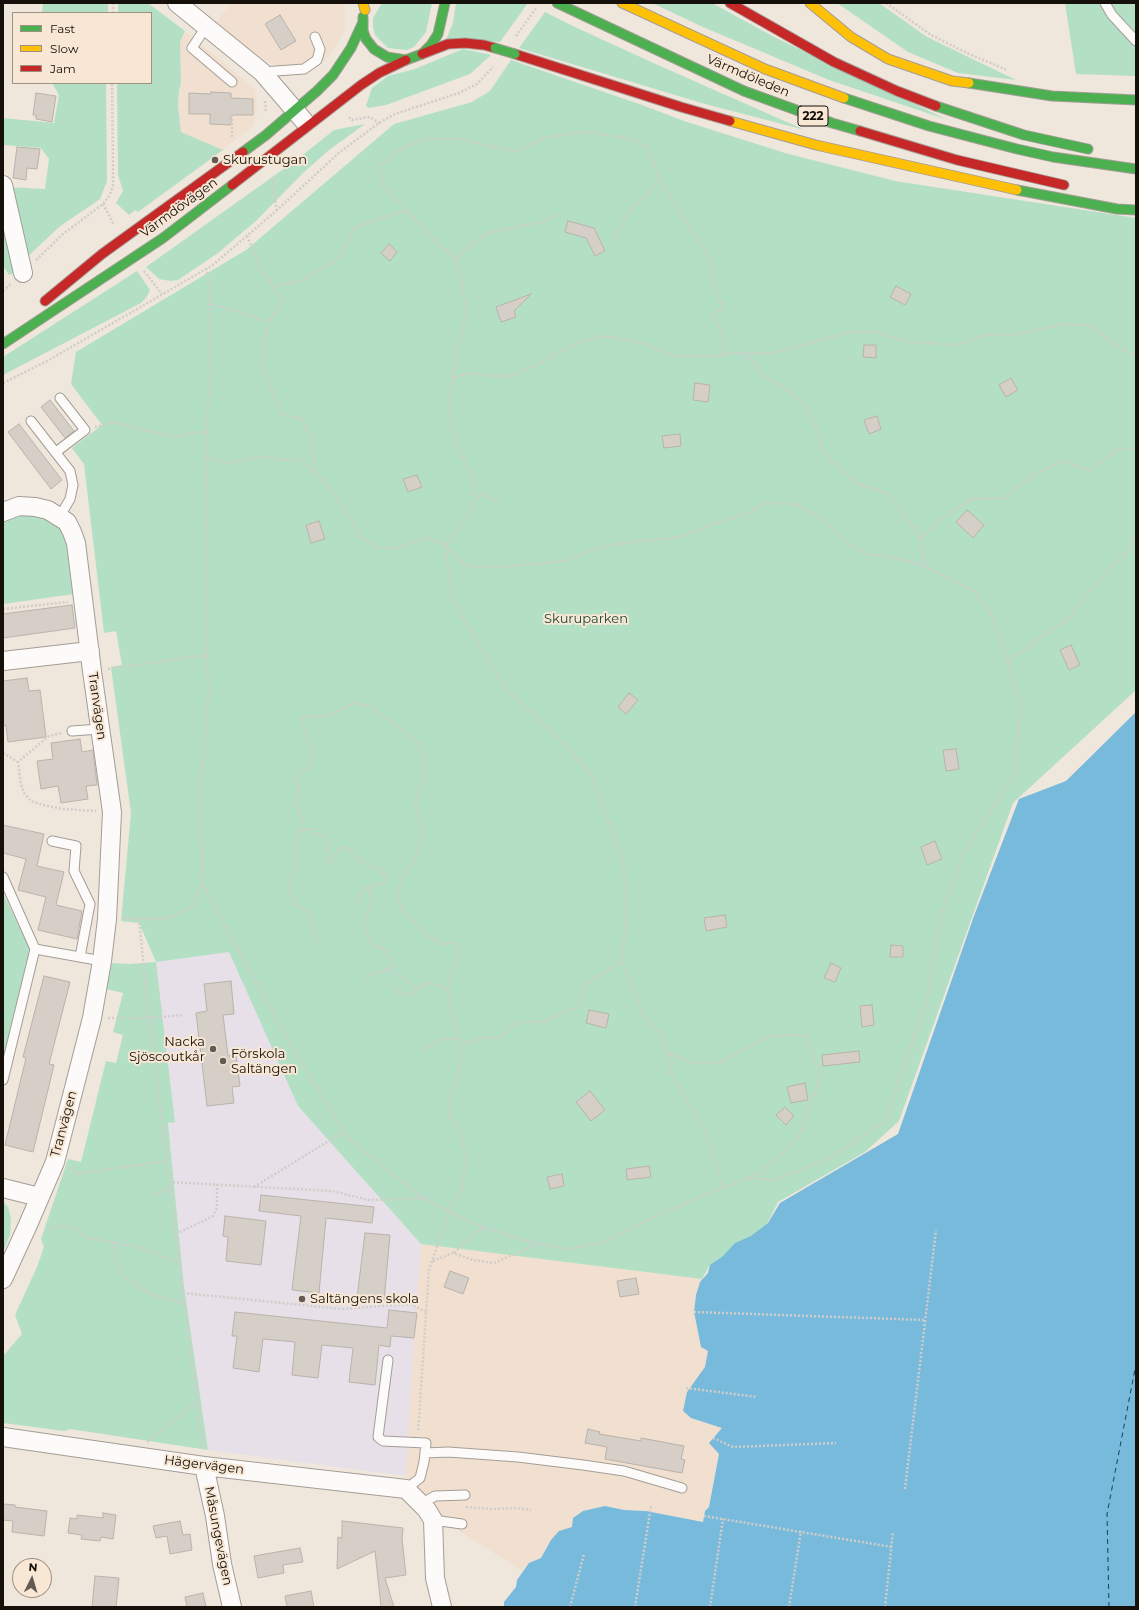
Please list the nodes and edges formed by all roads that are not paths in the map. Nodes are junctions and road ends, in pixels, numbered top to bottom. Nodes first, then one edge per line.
1 (176, 3) edge
2 (445, 3) edge
3 (557, 3) edge
4 (622, 3) edge
5 (730, 3) edge
6 (810, 3) edge
7 (1104, 3) edge
8 (366, 5) edge
9 (363, 22) junction
10 (206, 26) junction
11 (315, 37) dead end
12 (1136, 41) edge
13 (422, 54) junction
14 (406, 60) junction
15 (262, 72) junction
16 (232, 82) dead end
17 (1136, 100) edge
18 (295, 110) junction
19 (309, 126) junction
20 (1100, 151) dead end
21 (1136, 168) edge
22 (3, 185) edge
23 (1076, 187) dead end
24 (1136, 210) edge
25 (23, 273) road end
26 (40, 305) dead end
27 (15, 325) dead end
28 (3, 335) edge
29 (3, 344) edge
30 (60, 398) dead end
31 (31, 421) dead end
32 (56, 452) junction
33 (3, 512) edge
34 (60, 516) junction
35 (90, 651) junction
36 (3, 661) edge
37 (100, 730) junction
38 (72, 731) road end
39 (52, 841) dead end
40 (3, 877) edge
41 (35, 949) junction
42 (80, 957) junction
43 (102, 961) junction
44 (3, 1080) edge
45 (3, 1188) edge
46 (39, 1197) junction
47 (3, 1279) edge
48 (388, 1360) dead end
49 (3, 1437) edge
50 (425, 1453) junction
51 (204, 1460) junction
52 (682, 1488) dead end
53 (406, 1489) junction
54 (465, 1495) dead end
55 (421, 1504) junction
56 (433, 1520) junction
57 (462, 1524) dead end
58 (232, 1607) edge
59 (442, 1607) edge

1 - 10 street
2 - 13 main road
3 - 23 main road, Värmdöleden / 222
4 - 21 main road, Värmdöleden / 222
5 - 20 main road
6 - 17 main road
7 - 12 lane
8 - 9 main road
9 - 14 main road
9 - 18 main road, Värmdövägen
10 - 15 street
10 - 16 lane
11 - 15 lane
13 - 14 main road, Värmdövägen
13 - 24 main road, Värmdövägen, bridge
14 - 19 main road, Värmdövägen
15 - 18 street
18 - 19 street
18 - 26 main road, Värmdövägen
19 - 29 main road, Värmdövägen
22 - 25 street
27 - 28 main road
30 - 32 lane
31 - 32 lane
32 - 34 lane
33 - 34 street
34 - 35 street, Tranvägen
35 - 36 street
35 - 37 street, Tranvägen
37 - 38 lane
37 - 43 street, Tranvägen
39 - 42 lane
40 - 41 lane
41 - 42 lane
41 - 44 lane
42 - 43 lane
43 - 46 street, Tranvägen
45 - 46 street
46 - 47 street, Tranvägen
48 - 50 lane
49 - 51 street, Hägervägen
50 - 52 lane
50 - 53 lane
51 - 53 street, Hägervägen
51 - 58 street, Måsungevägen
53 - 55 street
54 - 55 lane
55 - 56 street
56 - 57 lane
56 - 59 street

